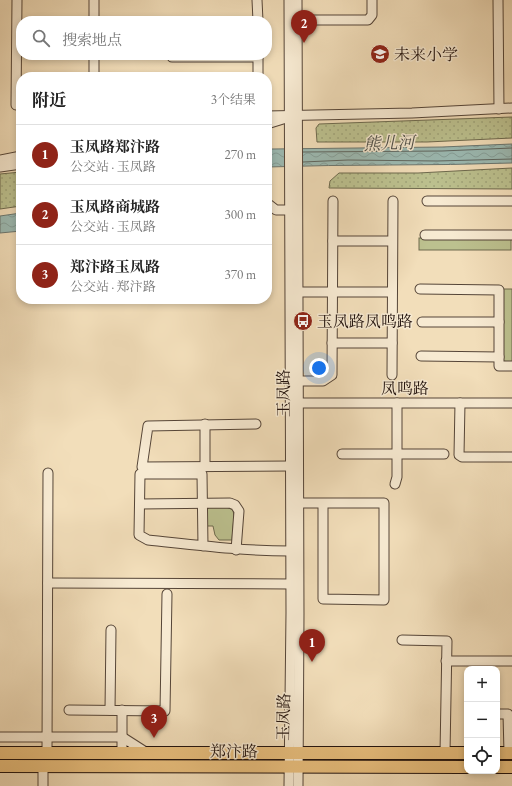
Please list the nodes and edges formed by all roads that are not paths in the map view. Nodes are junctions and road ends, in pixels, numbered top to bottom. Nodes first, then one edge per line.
1 (17, 0) edge
2 (94, 0) edge
3 (257, 0) edge
4 (289, 0) edge
5 (297, 0) edge
6 (372, 0) edge
7 (498, 0) edge
8 (17, 16) edge
9 (94, 16) edge
10 (258, 16) edge
11 (297, 20) junction
12 (16, 60) edge
13 (94, 60) edge
14 (258, 60) edge
15 (16, 72) edge
16 (94, 72) edge
17 (258, 72) edge
18 (512, 108) edge
19 (499, 109) junction
20 (293, 116) junction
21 (272, 117) edge
22 (16, 157) edge
23 (0, 160) edge
24 (16, 165) edge
25 (0, 167) edge
26 (293, 178) junction
27 (333, 201) dead end
28 (392, 201) dead end
29 (427, 201) dead end
30 (512, 201) edge
31 (272, 207) edge
32 (289, 210) junction
33 (425, 235) dead end
34 (512, 235) edge
35 (333, 241) junction
36 (392, 241) junction
37 (420, 289) dead end
38 (298, 292) junction
39 (333, 292) junction
40 (392, 292) junction
41 (422, 322) dead end
42 (499, 322) junction
43 (332, 343) junction
44 (392, 343) junction
45 (421, 356) dead end
46 (499, 357) junction
47 (512, 366) edge
48 (392, 375) dead end
49 (298, 381) junction
50 (298, 403) junction
51 (397, 403) junction
52 (460, 403) junction
53 (512, 403) edge
54 (205, 424) junction
55 (256, 424) dead end
56 (342, 454) dead end
57 (397, 454) junction
58 (444, 454) dead end
59 (512, 458) edge
60 (205, 466) junction
61 (290, 466) junction
62 (48, 473) dead end
63 (395, 484) dead end
64 (299, 503) junction
65 (324, 503) junction
66 (140, 504) junction
67 (202, 504) junction
68 (203, 546) junction
69 (236, 550) junction
70 (290, 551) junction
71 (48, 583) junction
72 (291, 584) junction
73 (167, 594) dead end
74 (111, 630) dead end
75 (402, 640) dead end
76 (446, 661) junction
77 (512, 661) edge
78 (69, 710) dead end
79 (110, 710) junction
80 (122, 710) junction
81 (500, 714) edge
82 (0, 737) edge
83 (47, 737) junction
84 (122, 737) junction
85 (0, 753) edge
86 (47, 753) junction
87 (122, 753) junction
88 (147, 753) junction
89 (294, 753) junction
90 (445, 753) junction
91 (464, 753) edge
92 (500, 753) edge
93 (511, 754) edge
94 (0, 766) edge
95 (44, 767) junction
96 (294, 767) junction
97 (464, 767) edge
98 (500, 767) edge
99 (512, 767) edge
100 (43, 786) edge
101 (289, 786) edge
102 (298, 786) edge

1 - 8 street
2 - 9 street
3 - 10 street
4 - 20 street, 玉凤路
5 - 11 street, 玉凤路
6 - 11 street
7 - 19 street
11 - 20 street, 玉凤路
12 - 15 street
13 - 16 street
14 - 17 street
18 - 19 street
19 - 20 street
20 - 21 street
20 - 26 street, 玉凤路
22 - 23 street
24 - 25 street
26 - 32 street, 玉凤路
26 - 38 street, 玉凤路
27 - 35 street
28 - 36 street
29 - 30 street
31 - 32 street
32 - 61 street, 玉凤路
33 - 34 street
35 - 36 street
35 - 39 street
36 - 40 street
37 - 42 street
38 - 39 street
38 - 49 street, 玉凤路
39 - 40 street
39 - 43 street
40 - 44 street
41 - 42 street
42 - 46 street
43 - 44 street
43 - 49 street
44 - 48 street
45 - 46 street
46 - 47 street
49 - 50 street, 玉凤路
50 - 51 street, 凤鸣路
50 - 64 street, 玉凤路
51 - 52 street, 凤鸣路
51 - 57 street
52 - 53 street, 凤鸣路
52 - 59 street
54 - 55 street
54 - 60 street
54 - 60 street
56 - 57 street
57 - 58 street
57 - 63 street
60 - 61 street
61 - 70 street, 玉凤路
62 - 71 street
64 - 65 street
64 - 89 street, 玉凤路
65 - 65 street
66 - 67 street
66 - 67 street
66 - 68 street
67 - 68 street
67 - 69 street
68 - 69 street
69 - 70 street
70 - 72 street, 玉凤路
71 - 72 street
71 - 83 street
72 - 89 street, 玉凤路
73 - 80 street
74 - 79 street
75 - 76 street
76 - 77 street
76 - 90 street
78 - 79 street
79 - 80 street
80 - 84 street
81 - 93 street
82 - 83 street
83 - 84 street
83 - 86 street
84 - 87 street
84 - 88 street
85 - 86 main road, 郑汴路
86 - 87 main road, 郑汴路
87 - 88 main road, 郑汴路
88 - 89 main road, 郑汴路
89 - 90 main road, 郑汴路
89 - 96 street, 玉凤路
90 - 91 main road, 郑汴路
92 - 93 main road
94 - 95 main road, 郑汴路
95 - 96 main road, 郑汴路
95 - 100 street
96 - 97 main road, 郑汴路
96 - 101 street, 玉凤路
96 - 102 street, 玉凤路
98 - 99 main road

